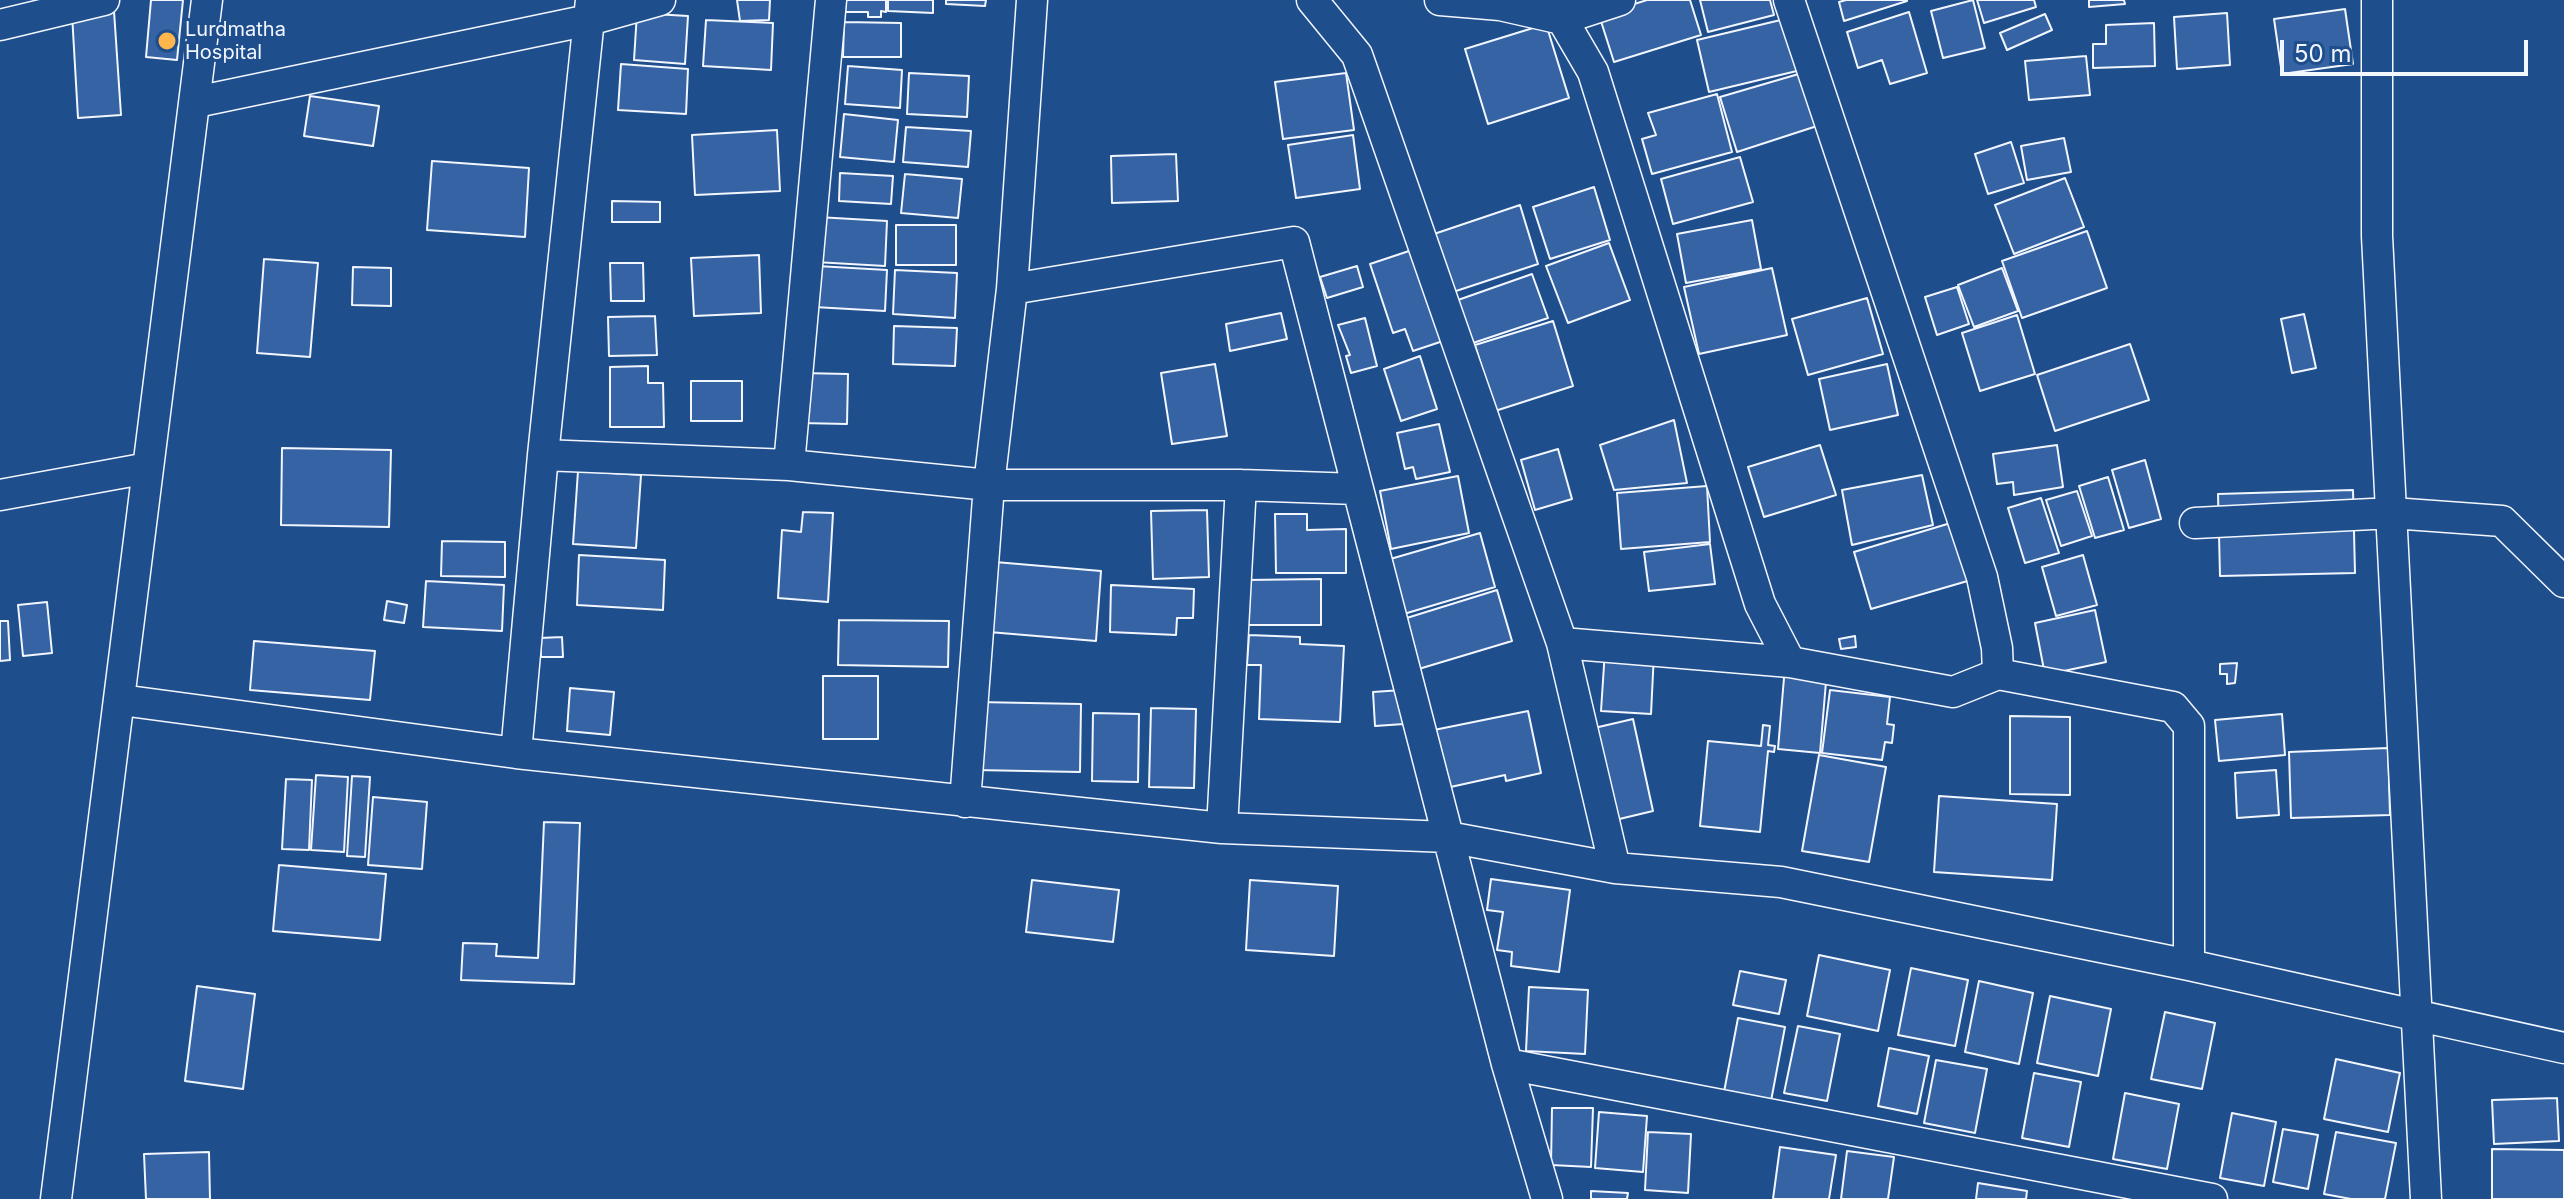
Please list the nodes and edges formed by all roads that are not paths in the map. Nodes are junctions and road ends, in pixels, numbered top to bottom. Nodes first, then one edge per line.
1 (104, 0) edge
2 (207, 0) edge
3 (660, 0) edge
4 (831, 0) edge
5 (1032, 0) edge
6 (1312, 0) edge
7 (1440, 0) edge
8 (1620, 0) edge
9 (1789, 0) edge
10 (2377, 0) edge
11 (590, 10) edge
12 (1562, 10) edge
13 (0, 25) edge
14 (196, 102) junction
15 (1012, 289) junction
16 (543, 455) junction
17 (789, 465) junction
18 (148, 468) junction
19 (989, 485) junction
20 (1241, 485) junction
21 (1357, 489) junction
22 (0, 495) edge
23 (2392, 513) junction
24 (2195, 523) dead end
25 (2564, 582) edge
26 (1562, 643) junction
27 (1790, 662) junction
28 (1998, 674) junction
29 (121, 700) junction
30 (516, 753) junction
31 (965, 802) junction
32 (1222, 828) junction
33 (1448, 837) junction
34 (1615, 868) junction
35 (2189, 965) junction
36 (2419, 1016) junction
37 (2564, 1048) edge
38 (1507, 1064) junction
39 (2201, 1198) edge
40 (56, 1199) edge
41 (1547, 1199) edge
42 (2426, 1199) edge

1 - 13 street
2 - 14 street
3 - 11 street
4 - 17 street
5 - 15 street
6 - 26 street
7 - 12 street
8 - 12 street
9 - 28 street
10 - 23 street
11 - 14 street
11 - 16 street
12 - 27 street
14 - 18 street
15 - 19 street
15 - 21 street
16 - 17 street
16 - 30 street
17 - 19 street
18 - 22 street
18 - 29 street
19 - 20 street
19 - 31 street
20 - 21 street
20 - 32 street
21 - 33 street
23 - 24 street
23 - 25 street
23 - 36 street
26 - 27 street
26 - 34 street
27 - 28 street
28 - 35 street
29 - 30 street
29 - 40 street
30 - 31 street
31 - 32 street
32 - 33 street
33 - 34 street
33 - 38 street
34 - 35 street
35 - 36 street
36 - 37 street
36 - 42 street
38 - 39 street
38 - 41 street

